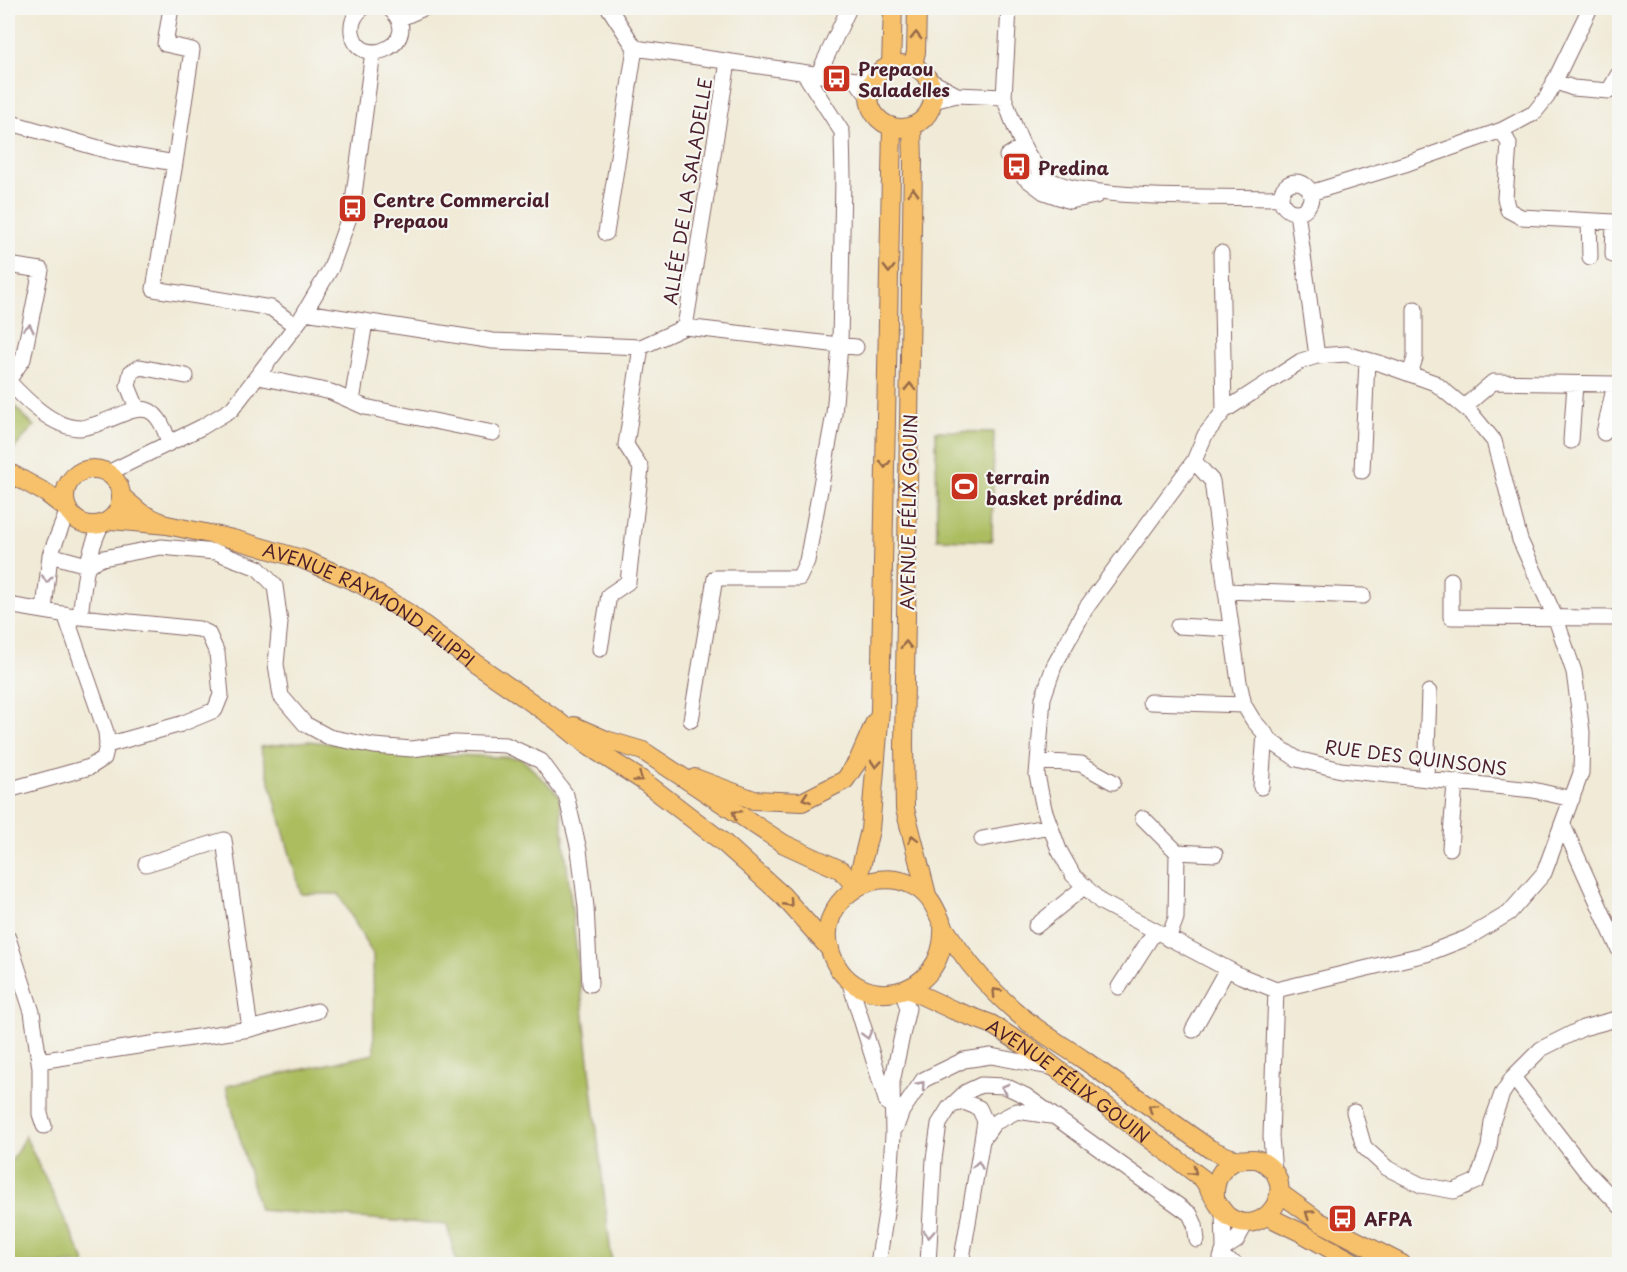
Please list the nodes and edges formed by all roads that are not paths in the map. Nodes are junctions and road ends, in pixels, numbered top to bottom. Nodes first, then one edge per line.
1 (171, 8) edge
2 (363, 8) edge
3 (424, 8) edge
4 (609, 8) edge
5 (849, 8) edge
6 (894, 8) edge
7 (917, 8) edge
8 (1009, 8) edge
9 (1590, 8) edge
10 (394, 13) edge
11 (636, 48) junction
12 (373, 52) junction
13 (728, 62) junction
14 (891, 64) junction
15 (913, 65) junction
16 (811, 74) junction
17 (1618, 75) edge
18 (874, 76) junction
19 (856, 80) junction
20 (930, 80) junction
21 (1554, 81) junction
22 (957, 95) junction
23 (868, 96) junction
24 (1004, 97) junction
25 (933, 101) junction
26 (8, 122) edge
27 (912, 126) junction
28 (892, 127) junction
29 (1502, 130) junction
30 (175, 163) junction
31 (1310, 193) junction
32 (1281, 198) junction
33 (1298, 212) junction
34 (1589, 221) junction
35 (606, 233) dead end
36 (1221, 253) dead end
37 (1613, 255) dead end
38 (1590, 257) dead end
39 (8, 265) edge
40 (1415, 309) dead end
41 (305, 312) junction
42 (365, 322) junction
43 (296, 326) junction
44 (685, 327) junction
45 (840, 345) junction
46 (641, 347) junction
47 (856, 347) dead end
48 (1317, 356) junction
49 (1367, 360) junction
50 (1410, 374) junction
51 (186, 376) dead end
52 (259, 377) junction
53 (8, 381) edge
54 (1575, 384) junction
55 (351, 401) junction
56 (1464, 407) junction
57 (137, 408) junction
58 (1224, 411) junction
59 (493, 433) dead end
60 (1604, 433) dead end
61 (1571, 441) dead end
62 (169, 442) junction
63 (1194, 461) junction
64 (1362, 471) dead end
65 (8, 472) edge
66 (108, 472) junction
67 (74, 477) junction
68 (25, 482) junction
69 (122, 497) junction
70 (68, 510) junction
71 (106, 523) junction
72 (167, 525) junction
73 (50, 555) junction
74 (87, 565) junction
75 (1451, 580) dead end
76 (1226, 591) junction
77 (1363, 596) dead end
78 (8, 605) edge
79 (44, 610) junction
80 (72, 616) junction
81 (1620, 618) edge
82 (1556, 619) junction
83 (1178, 626) dead end
84 (1231, 629) junction
85 (600, 649) dead end
86 (1429, 692) dead end
87 (1150, 702) dead end
88 (1244, 705) junction
89 (880, 710) junction
90 (554, 717) junction
91 (691, 720) dead end
92 (1265, 733) junction
93 (107, 745) junction
94 (1038, 761) junction
95 (674, 770) junction
96 (1426, 780) junction
97 (1113, 782) dead end
98 (1455, 783) junction
99 (1261, 787) dead end
100 (8, 790) edge
101 (1572, 799) junction
102 (1143, 818) dead end
103 (1563, 825) junction
104 (1050, 826) junction
105 (982, 840) dead end
106 (1450, 848) dead end
107 (1177, 852) junction
108 (1215, 854) dead end
109 (146, 864) dead end
110 (1085, 886) junction
111 (856, 887) junction
112 (927, 895) junction
113 (943, 925) junction
114 (1036, 926) dead end
115 (1161, 935) junction
116 (8, 938) edge
117 (830, 949) junction
118 (1620, 952) edge
119 (1227, 969) junction
120 (849, 980) junction
121 (590, 984) dead end
122 (1119, 987) dead end
123 (905, 990) junction
124 (1276, 990) junction
125 (317, 1011) dead end
126 (1620, 1018) edge
127 (250, 1029) junction
128 (1192, 1030) dead end
129 (39, 1061) junction
130 (1059, 1069) junction
131 (1513, 1077) junction
132 (952, 1105) junction
133 (1354, 1113) dead end
134 (1056, 1116) junction
135 (44, 1126) dead end
136 (893, 1135) junction
137 (1271, 1137) junction
138 (982, 1140) junction
139 (1245, 1159) junction
140 (1274, 1172) junction
141 (1280, 1193) junction
142 (1219, 1204) junction
143 (1620, 1206) edge
144 (1267, 1216) junction
145 (1246, 1223) junction
146 (1197, 1240) dead end
147 (1224, 1249) junction
148 (878, 1264) edge
149 (928, 1264) edge
150 (961, 1264) edge
151 (1235, 1264) edge
152 (1357, 1264) edge
153 (1402, 1264) edge

1 - 30 street
2 - 12 street
3 - 10 street
4 - 11 street
5 - 16 street
6 - 14 main road
15 -> 7 main road
8 - 24 street
9 - 21 street
10 - 12 street
11 - 13 street
11 - 35 street
12 - 41 street
13 - 16 street
13 - 44 street, ALLÉE DE LA SALADELLE
14 - 15 main road
14 - 18 main road
15 - 20 main road
16 - 19 street
16 - 45 street
17 - 21 street
18 - 19 street
18 - 23 main road
19 - 23 street
20 - 22 street
20 - 25 main road
21 - 29 street
22 - 24 street
22 - 25 street
23 - 28 main road
24 - 32 street
25 - 27 main road
26 - 30 street
27 - 28 main road
112 -> 27 main road, AVENUE FÉLIX GOUIN
28 -> 89 main road, AVENUE FÉLIX GOUIN
29 - 31 street
29 - 34 street
30 - 43 street
31 - 32 street
31 - 33 street
32 - 33 street
33 - 48 street
34 - 37 street
34 - 38 street
36 - 58 street
53 -> 39 street
40 - 50 street
41 - 42 street
41 - 43 street
42 - 46 street
42 - 55 street
43 - 52 street
44 - 45 street
44 - 46 street
45 - 47 street
45 - 91 street
46 - 85 street
48 - 49 street
48 - 58 street
49 - 50 street
49 - 64 street
50 - 56 street
51 - 57 street
52 - 55 street
52 - 62 street
53 - 57 street
54 - 56 street
54 - 60 street
54 - 61 street
55 - 59 street
56 - 82 street
57 - 62 street
58 - 63 street
62 - 66 street
63 - 76 street, RUE DES QUINSONS
63 - 94 street
65 - 68 main road
66 - 67 main road
66 - 69 main road
67 - 68 main road
67 - 70 main road
68 - 70 main road
69 - 71 main road
69 - 72 main road, AVENUE RAYMOND FILIPPI
70 - 71 main road
70 - 73 street
71 - 72 main road, AVENUE RAYMOND FILIPPI
71 - 74 street
72 - 90 main road, AVENUE RAYMOND FILIPPI
73 - 74 street
73 -> 79 street
74 - 80 street
74 - 121 street
75 - 82 street
76 - 77 street
76 - 84 street, RUE DES QUINSONS
78 - 79 street
79 - 80 street
80 - 93 street
80 - 93 street
81 - 82 street
82 - 101 street
83 - 84 street
84 - 88 street, RUE DES QUINSONS
86 - 96 street
87 - 88 street
88 - 92 street, RUE DES QUINSONS
89 -> 95 main road, AVENUE RAYMOND FILIPPI
89 -> 111 main road, AVENUE FÉLIX GOUIN
90 - 95 main road, AVENUE RAYMOND FILIPPI
90 -> 117 main road, AVENUE RAYMOND FILIPPI
92 - 96 street, RUE DES QUINSONS
92 - 99 street
93 - 100 street
94 - 97 street
94 - 104 street
111 -> 95 main road, AVENUE RAYMOND FILIPPI
96 - 98 street, RUE DES QUINSONS
98 - 101 street, RUE DES QUINSONS
98 - 106 street
101 - 103 street
102 - 107 street
103 - 118 street
103 - 124 street
104 - 105 street
104 - 110 street
107 - 108 street
107 - 115 street
109 - 127 street
110 - 114 street
110 - 115 street
111 - 112 main road
111 - 117 main road, AVENUE FÉLIX GOUIN
112 - 113 main road, AVENUE FÉLIX GOUIN
113 - 123 main road
139 -> 113 main road, AVENUE FÉLIX GOUIN
115 - 119 street
115 - 122 street
116 - 129 street
117 - 120 main road
119 - 124 street
119 - 128 street
120 - 123 main road, AVENUE FÉLIX GOUIN
120 -> 136 street
123 - 130 main road, AVENUE FÉLIX GOUIN
123 - 136 street
124 - 137 street
125 - 127 street
126 - 131 street
127 - 129 street
129 - 135 street
136 -> 130 street
130 -> 142 main road, AVENUE FÉLIX GOUIN
131 - 133 street
131 - 143 street
134 -> 132 street
132 - 138 street
132 -> 149 street
134 - 138 street
134 - 146 street
136 - 148 street
137 - 139 street
137 - 140 street
150 -> 138 street
139 - 140 main road, AVENUE FÉLIX GOUIN
139 - 142 main road
140 - 141 main road
141 - 144 main road
153 -> 141 main road
142 - 145 main road, AVENUE FÉLIX GOUIN
142 - 147 street
144 - 145 main road
144 - 152 main road
145 - 147 street
147 - 151 street

